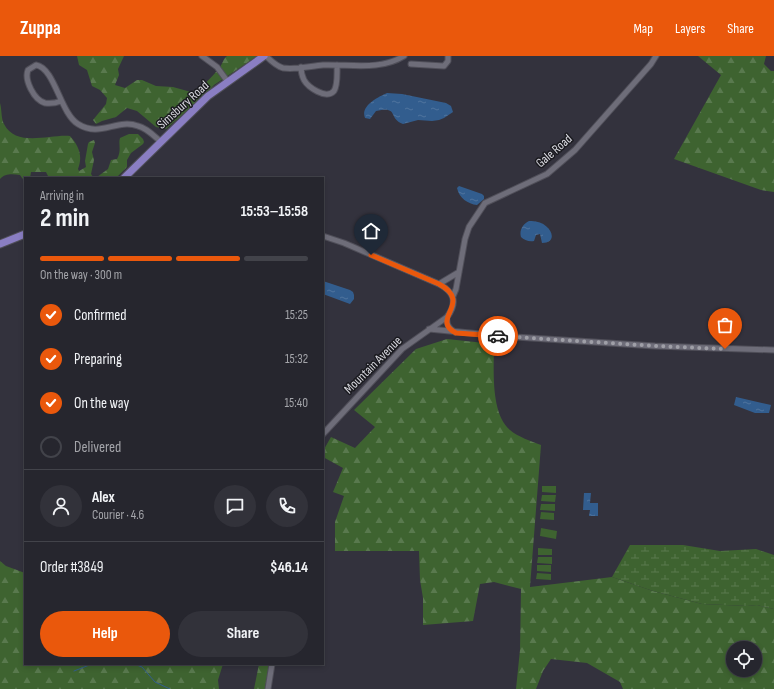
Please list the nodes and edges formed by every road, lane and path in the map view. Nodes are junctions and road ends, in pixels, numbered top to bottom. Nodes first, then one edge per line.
1 (202, 56) edge
2 (265, 56) edge
3 (404, 56) edge
4 (448, 56) edge
5 (656, 56) edge
6 (410, 64) dead end
7 (337, 65) junction
8 (301, 67) junction
9 (228, 82) junction
10 (61, 101) junction
11 (161, 142) junction
12 (125, 177) edge
13 (24, 234) edge
14 (324, 236) edge
15 (0, 244) edge
16 (459, 272) junction
17 (439, 284) junction
18 (452, 296) junction
19 (447, 317) junction
20 (429, 330) junction
21 (456, 333) junction
22 (774, 350) edge
23 (324, 433) edge
24 (272, 665) edge
25 (268, 689) edge

1 - 9 street
2 - 8 street
2 - 9 main road, Simsbury Road
3 - 7 street
4 - 6 street
5 - 16 street, Gale Road
7 - 8 street
7 - 8 street
9 - 11 main road, Simsbury Road
10 - 10 street
10 - 11 street
11 - 12 main road, Simsbury Road
13 - 15 main road
14 - 17 street
16 - 17 street
16 - 18 street, Gale Road
17 - 18 street
18 - 19 street
19 - 20 street, Mountain Avenue
19 - 21 street
20 - 21 street
20 - 23 street, Mountain Avenue
21 - 22 street
24 - 25 street

